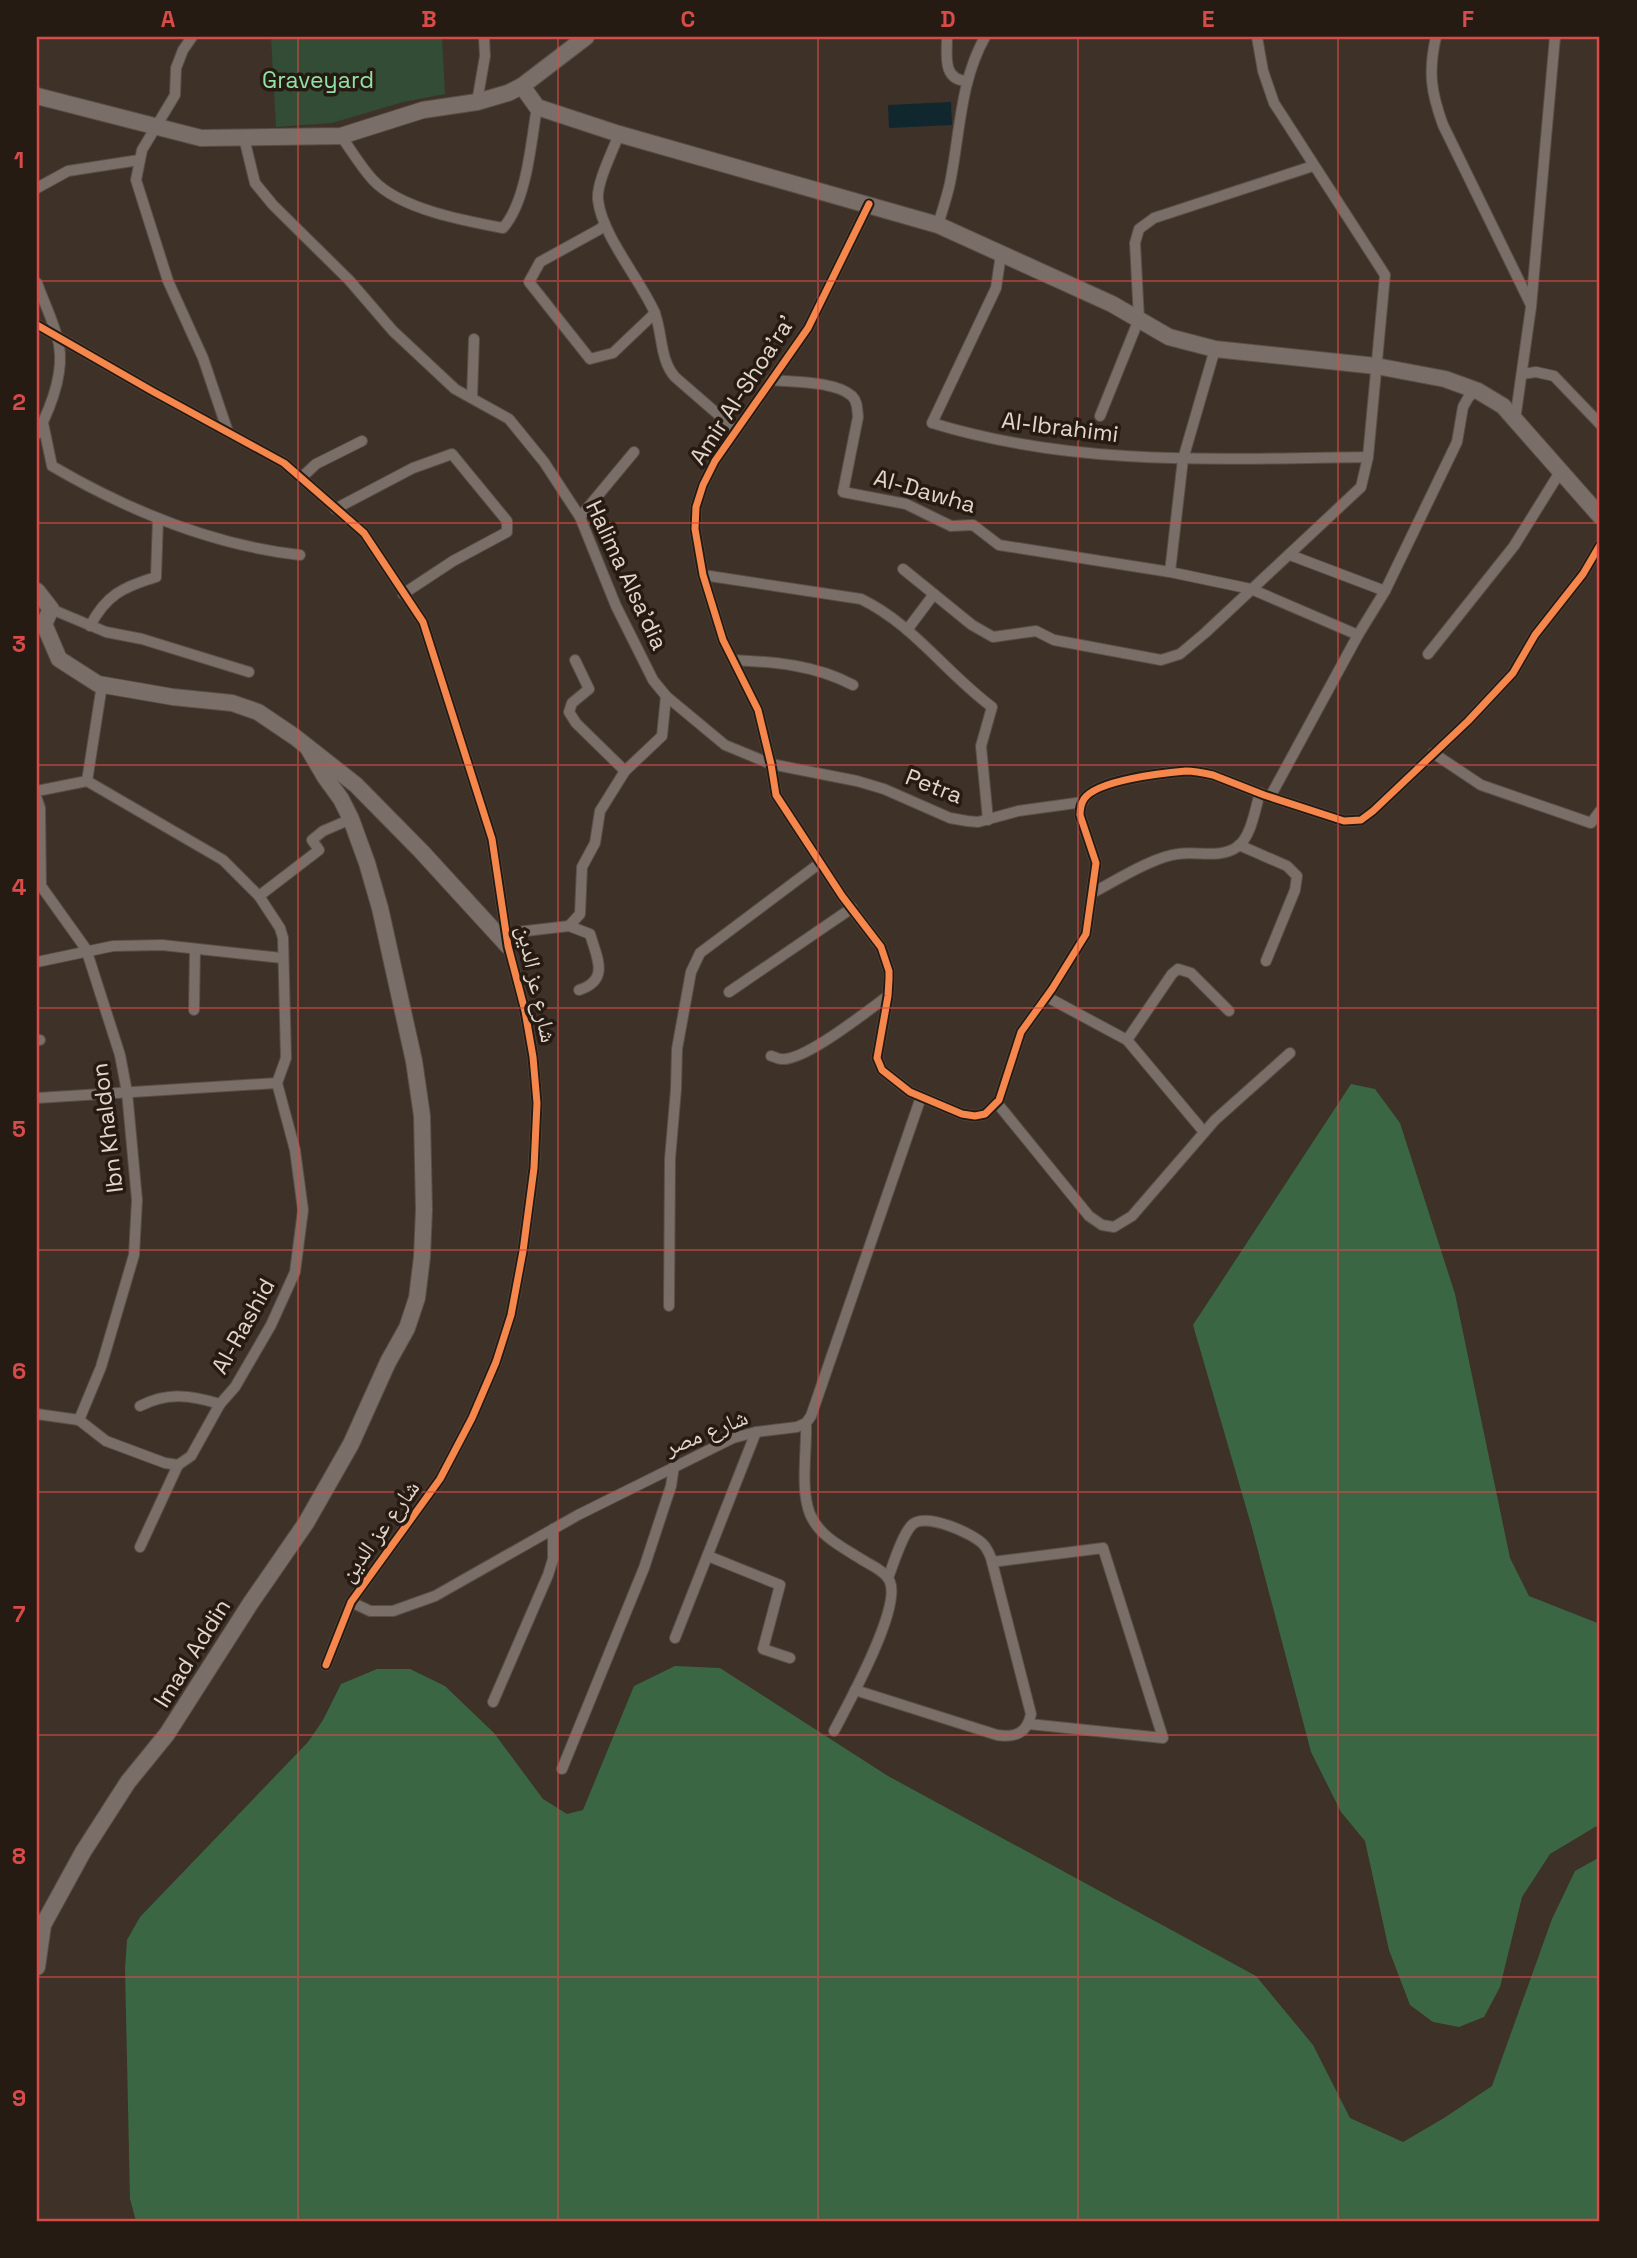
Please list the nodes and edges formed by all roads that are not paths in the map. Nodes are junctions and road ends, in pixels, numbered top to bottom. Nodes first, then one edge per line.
1 (192, 37) edge
2 (484, 37) edge
3 (586, 37) edge
4 (947, 37) edge
5 (985, 37) edge
6 (1257, 37) edge
7 (1436, 37) edge
8 (1555, 37) edge
9 (967, 81) junction
10 (522, 86) junction
11 (37, 96) edge
12 (477, 102) junction
13 (537, 107) junction
14 (157, 126) junction
15 (620, 134) junction
16 (341, 136) junction
17 (244, 138) junction
18 (139, 160) junction
19 (1313, 166) junction
20 (37, 188) edge
21 (869, 204) junction
22 (605, 223) junction
23 (938, 225) junction
24 (1001, 254) junction
25 (37, 283) edge
26 (1531, 307) junction
27 (655, 313) junction
28 (1139, 319) junction
29 (37, 325) edge
30 (58, 338) junction
31 (474, 339) dead end
32 (1215, 348) junction
33 (1376, 366) junction
34 (1522, 374) junction
35 (771, 380) junction
36 (1476, 390) junction
37 (472, 398) junction
38 (1100, 415) dead end
39 (1515, 420) junction
40 (40, 423) edge
41 (1600, 424) edge
42 (736, 430) junction
43 (228, 432) junction
44 (37, 434) edge
45 (362, 440) dead end
46 (634, 452) dead end
47 (1368, 457) junction
48 (1183, 459) junction
49 (1560, 472) junction
50 (301, 478) junction
51 (335, 509) junction
52 (1600, 516) edge
53 (580, 517) junction
54 (158, 519) junction
55 (1600, 545) edge
56 (300, 555) dead end
57 (1290, 555) junction
58 (903, 569) dead end
59 (1170, 572) junction
60 (703, 575) junction
61 (1251, 589) junction
62 (37, 591) edge
63 (1385, 591) junction
64 (403, 594) junction
65 (934, 594) junction
66 (51, 609) junction
67 (90, 626) junction
68 (907, 630) junction
69 (1358, 635) junction
70 (1429, 654) dead end
71 (575, 660) dead end
72 (733, 660) junction
73 (249, 672) dead end
74 (102, 685) junction
75 (853, 685) dead end
76 (666, 696) junction
77 (308, 748) junction
78 (1433, 753) junction
79 (771, 764) junction
80 (625, 771) junction
81 (87, 781) junction
82 (37, 791) edge
83 (1265, 795) junction
84 (37, 799) edge
85 (1083, 802) junction
86 (1600, 811) edge
87 (351, 819) junction
88 (988, 820) junction
89 (1239, 845) junction
90 (820, 863) junction
91 (39, 886) edge
92 (1094, 891) junction
93 (259, 896) junction
94 (852, 908) junction
95 (569, 926) junction
96 (508, 946) junction
97 (195, 949) junction
98 (86, 952) junction
99 (282, 958) junction
100 (1266, 961) dead end
101 (37, 962) edge
102 (579, 990) dead end
103 (729, 992) dead end
104 (888, 996) junction
105 (1046, 997) junction
106 (194, 1010) dead end
107 (1228, 1011) dead end
108 (1127, 1040) junction
109 (1290, 1054) dead end
110 (771, 1056) dead end
111 (276, 1083) junction
112 (127, 1092) junction
113 (921, 1097) junction
114 (37, 1098) edge
115 (997, 1103) junction
116 (1204, 1132) junction
117 (669, 1306) dead end
118 (220, 1405) junction
119 (140, 1406) dead end
120 (37, 1414) edge
121 (79, 1420) junction
122 (806, 1423) junction
123 (756, 1432) junction
124 (178, 1465) junction
125 (674, 1466) junction
126 (553, 1529) junction
127 (140, 1547) dead end
128 (708, 1556) junction
129 (992, 1562) junction
130 (888, 1578) junction
131 (351, 1602) junction
132 (675, 1638) dead end
133 (790, 1658) dead end
134 (326, 1665) dead end
135 (855, 1690) junction
136 (493, 1702) dead end
137 (1029, 1724) junction
138 (834, 1731) dead end
139 (562, 1769) dead end
140 (37, 1967) edge

1 - 14 street
2 - 12 street
3 - 10 street
4 - 9 street
5 - 9 street
6 - 19 street
7 - 26 street
8 - 26 street
9 - 23 street
10 - 12 street
10 - 13 street
11 - 14 street
12 - 16 street
13 - 15 street
13 - 16 street
14 - 17 street
14 - 18 street
15 - 21 street
15 - 22 street
16 - 17 street
17 - 37 street, Halima Alsa'dia
18 - 20 street
18 - 43 street
19 - 28 street
19 - 33 street
21 - 23 street
21 - 35 street, Amir Al-Shoa'ra'
22 - 27 street
22 - 27 street
23 - 24 street
24 - 28 street
24 - 48 street, Al-Ibrahimi
25 - 30 street
26 - 34 street
27 - 42 street
28 - 32 street
28 - 38 street
29 - 30 street, شارع عز الدين
30 - 40 street
30 - 43 street, شارع عز الدين
31 - 37 street
32 - 33 street
32 - 48 street
33 - 36 street
33 - 47 street
34 - 39 street
34 - 41 street
35 - 42 street, Amir Al-Shoa'ra'
35 - 59 street, Al-Dawha
36 - 39 street
36 - 63 street
37 - 53 street, Halima Alsa'dia
39 - 49 street
40 - 44 street
40 - 54 street
42 - 60 street, Amir Al-Shoa'ra'
43 - 50 street, شارع عز الدين
45 - 50 street
46 - 53 street
47 - 48 street, Al-Ibrahimi
47 - 57 street
48 - 59 street
49 - 52 street
49 - 70 street
50 - 51 street, شارع عز الدين
51 - 64 street, شارع عز الدين
51 - 64 street
53 - 76 street, Halima Alsa'dia
54 - 56 street
54 - 67 street
55 - 78 street
57 - 61 street
57 - 63 street
58 - 65 street
59 - 61 street, Al-Dawha
60 - 68 street
60 - 72 street, Amir Al-Shoa'ra'
61 - 65 street
61 - 69 street, Al-Dawha
62 - 66 street
63 - 69 street
64 - 96 street, شارع عز الدين
65 - 68 street
66 - 67 street
66 - 74 street
67 - 73 street
68 - 88 street
69 - 83 street
71 - 80 street
72 - 75 street
72 - 79 street, Amir Al-Shoa'ra'
74 - 77 street
74 - 81 street
76 - 79 street, Halima Alsa'dia
76 - 80 street
77 - 87 street, Imad Addin
77 - 96 street
78 - 83 street
78 - 86 street
79 - 88 street, Petra
79 - 90 street, Amir Al-Shoa'ra'
80 - 95 street
81 - 82 street
81 - 93 street
83 - 85 street
83 - 89 street
84 - 91 street, Ibn Khaldon
85 - 88 street, Petra
85 - 92 street
87 - 93 street
87 - 140 street, Imad Addin
89 - 92 street
89 - 100 street
90 - 94 street, Amir Al-Shoa'ra'
90 - 117 street
91 - 98 street, Ibn Khaldon
92 - 105 street
93 - 99 street
94 - 103 street
94 - 104 street, Amir Al-Shoa'ra'
95 - 96 street
95 - 102 street
96 - 131 street, شارع عز الدين
97 - 98 street
97 - 99 street
97 - 106 street
98 - 101 street
98 - 112 street, Ibn Khaldon
99 - 111 street
104 - 110 street
104 - 113 street, Amir Al-Shoa'ra'
105 - 108 street
105 - 115 street
107 - 108 street
108 - 116 street
109 - 116 street
111 - 112 street
111 - 118 street, Al-Rashid
112 - 114 street
112 - 121 street, Ibn Khaldon
113 - 115 street
113 - 122 street
115 - 116 street
118 - 119 street
118 - 124 street, Al-Rashid
120 - 121 street
121 - 124 street
122 - 123 street, شارع مصر
122 - 130 street
123 - 125 street, شارع مصر
123 - 128 street
124 - 127 street, Al-Rashid
125 - 126 street, شارع مصر
125 - 139 street
126 - 131 street, شارع مصر
126 - 136 street
128 - 132 street
128 - 133 street
129 - 130 street
129 - 137 street
129 - 137 street
130 - 135 street
131 - 134 street, شارع عز الدين
135 - 137 street
135 - 138 street

